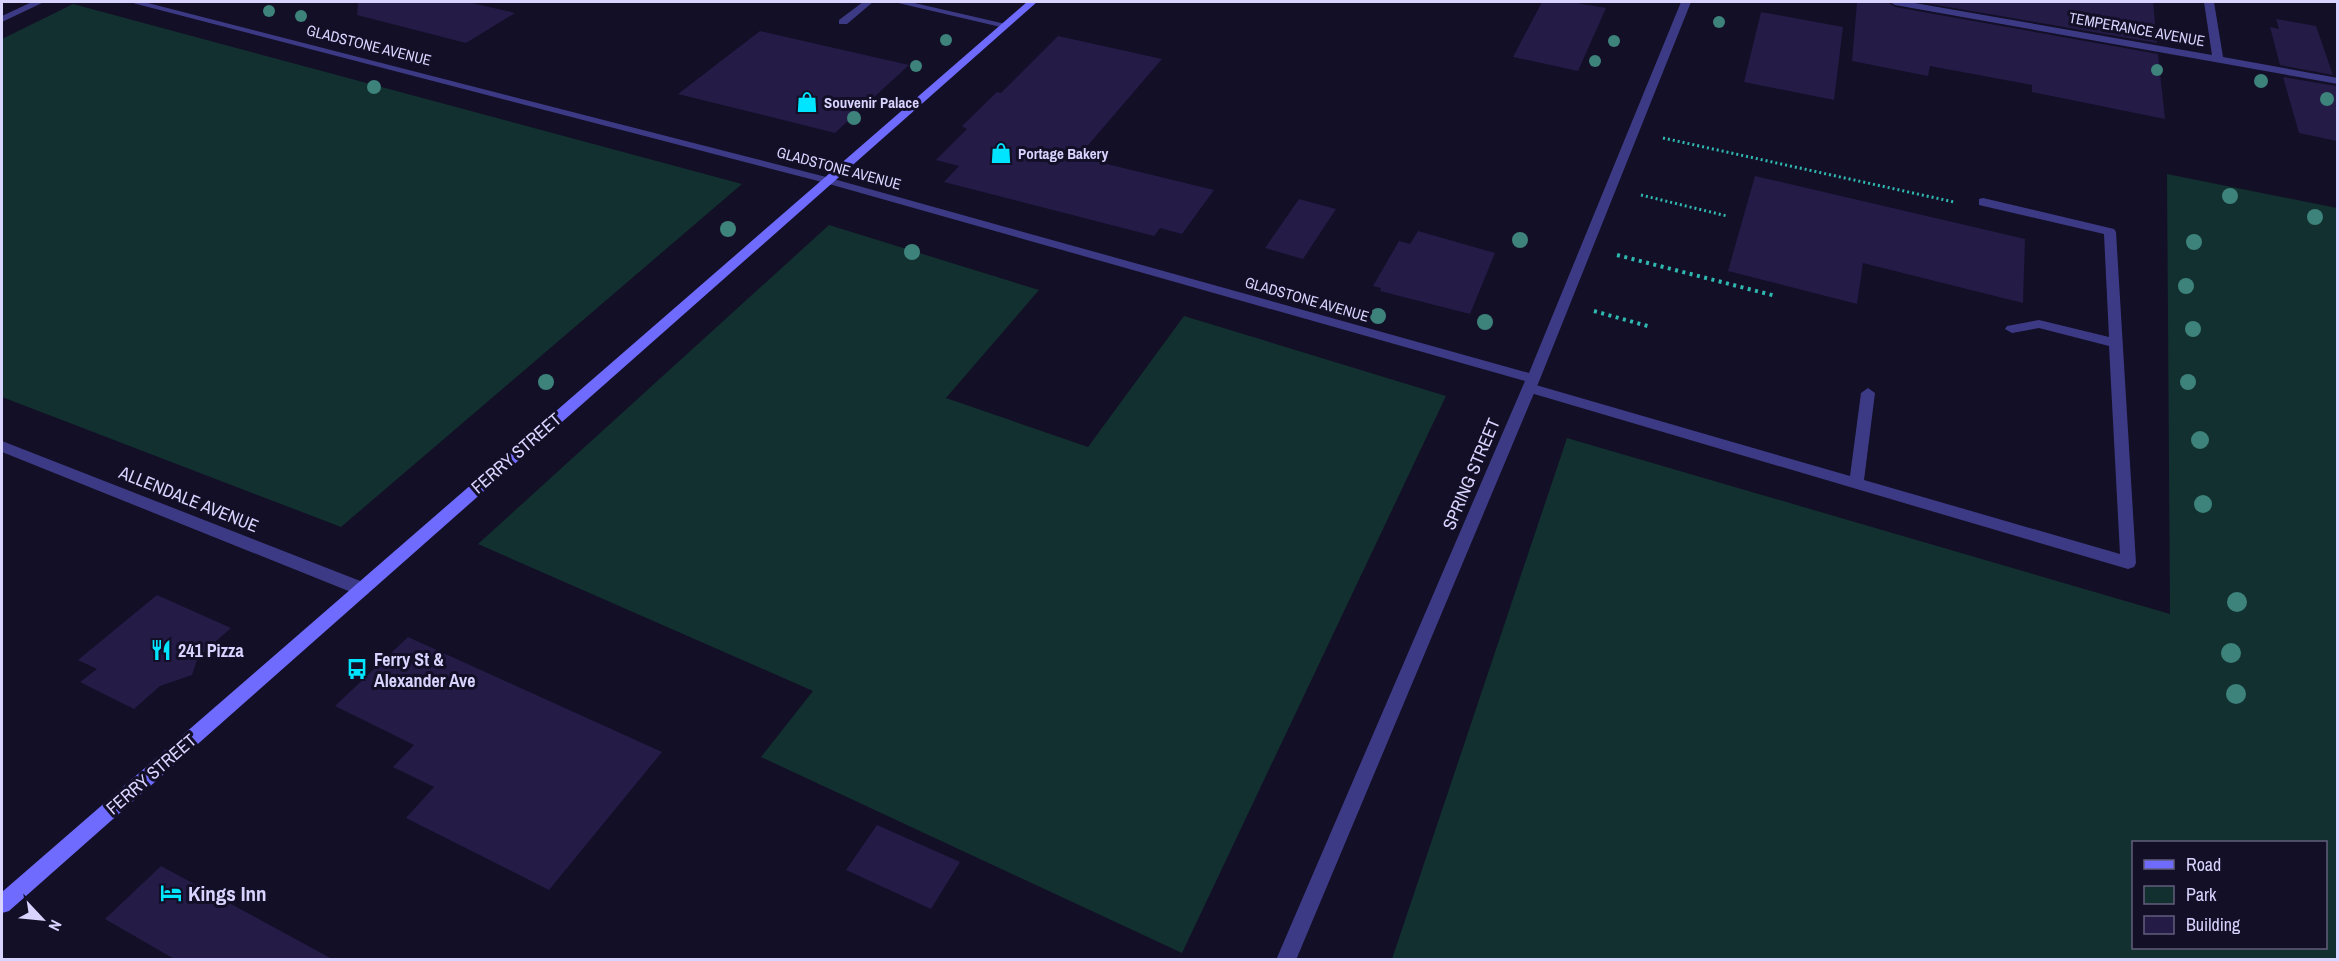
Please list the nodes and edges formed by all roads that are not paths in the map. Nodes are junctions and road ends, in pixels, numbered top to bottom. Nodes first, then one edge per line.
1 (39, 2) edge
2 (134, 2) edge
3 (868, 2) edge
4 (899, 2) edge
5 (1032, 2) edge
6 (1686, 2) edge
7 (1895, 2) edge
8 (2209, 2) edge
9 (2, 20) edge
10 (843, 22) dead end
11 (1005, 25) junction
12 (2218, 59) junction
13 (2337, 81) edge
14 (826, 180) junction
15 (1983, 202) road end
16 (2012, 329) dead end
17 (2115, 343) junction
18 (1531, 384) junction
19 (1868, 393) dead end
20 (2, 446) edge
21 (1856, 484) junction
22 (362, 589) junction
23 (2, 904) edge
24 (1286, 960) edge

1 - 9 street
2 - 14 street, GLADSTONE AVENUE
3 - 10 street
4 - 11 street
5 - 11 main road, FERRY STREET
6 - 18 street, SPRING STREET
7 - 12 street, TEMPERANCE AVENUE
8 - 12 street
11 - 14 main road, FERRY STREET
12 - 13 street, TEMPERANCE AVENUE
14 - 18 street, GLADSTONE AVENUE
14 - 22 main road, FERRY STREET
15 - 17 street
16 - 17 street
17 - 21 street, GLADSTONE AVENUE
18 - 21 street, GLADSTONE AVENUE
18 - 24 street, SPRING STREET
19 - 21 street
20 - 22 street, ALLENDALE AVENUE
22 - 23 main road, FERRY STREET

